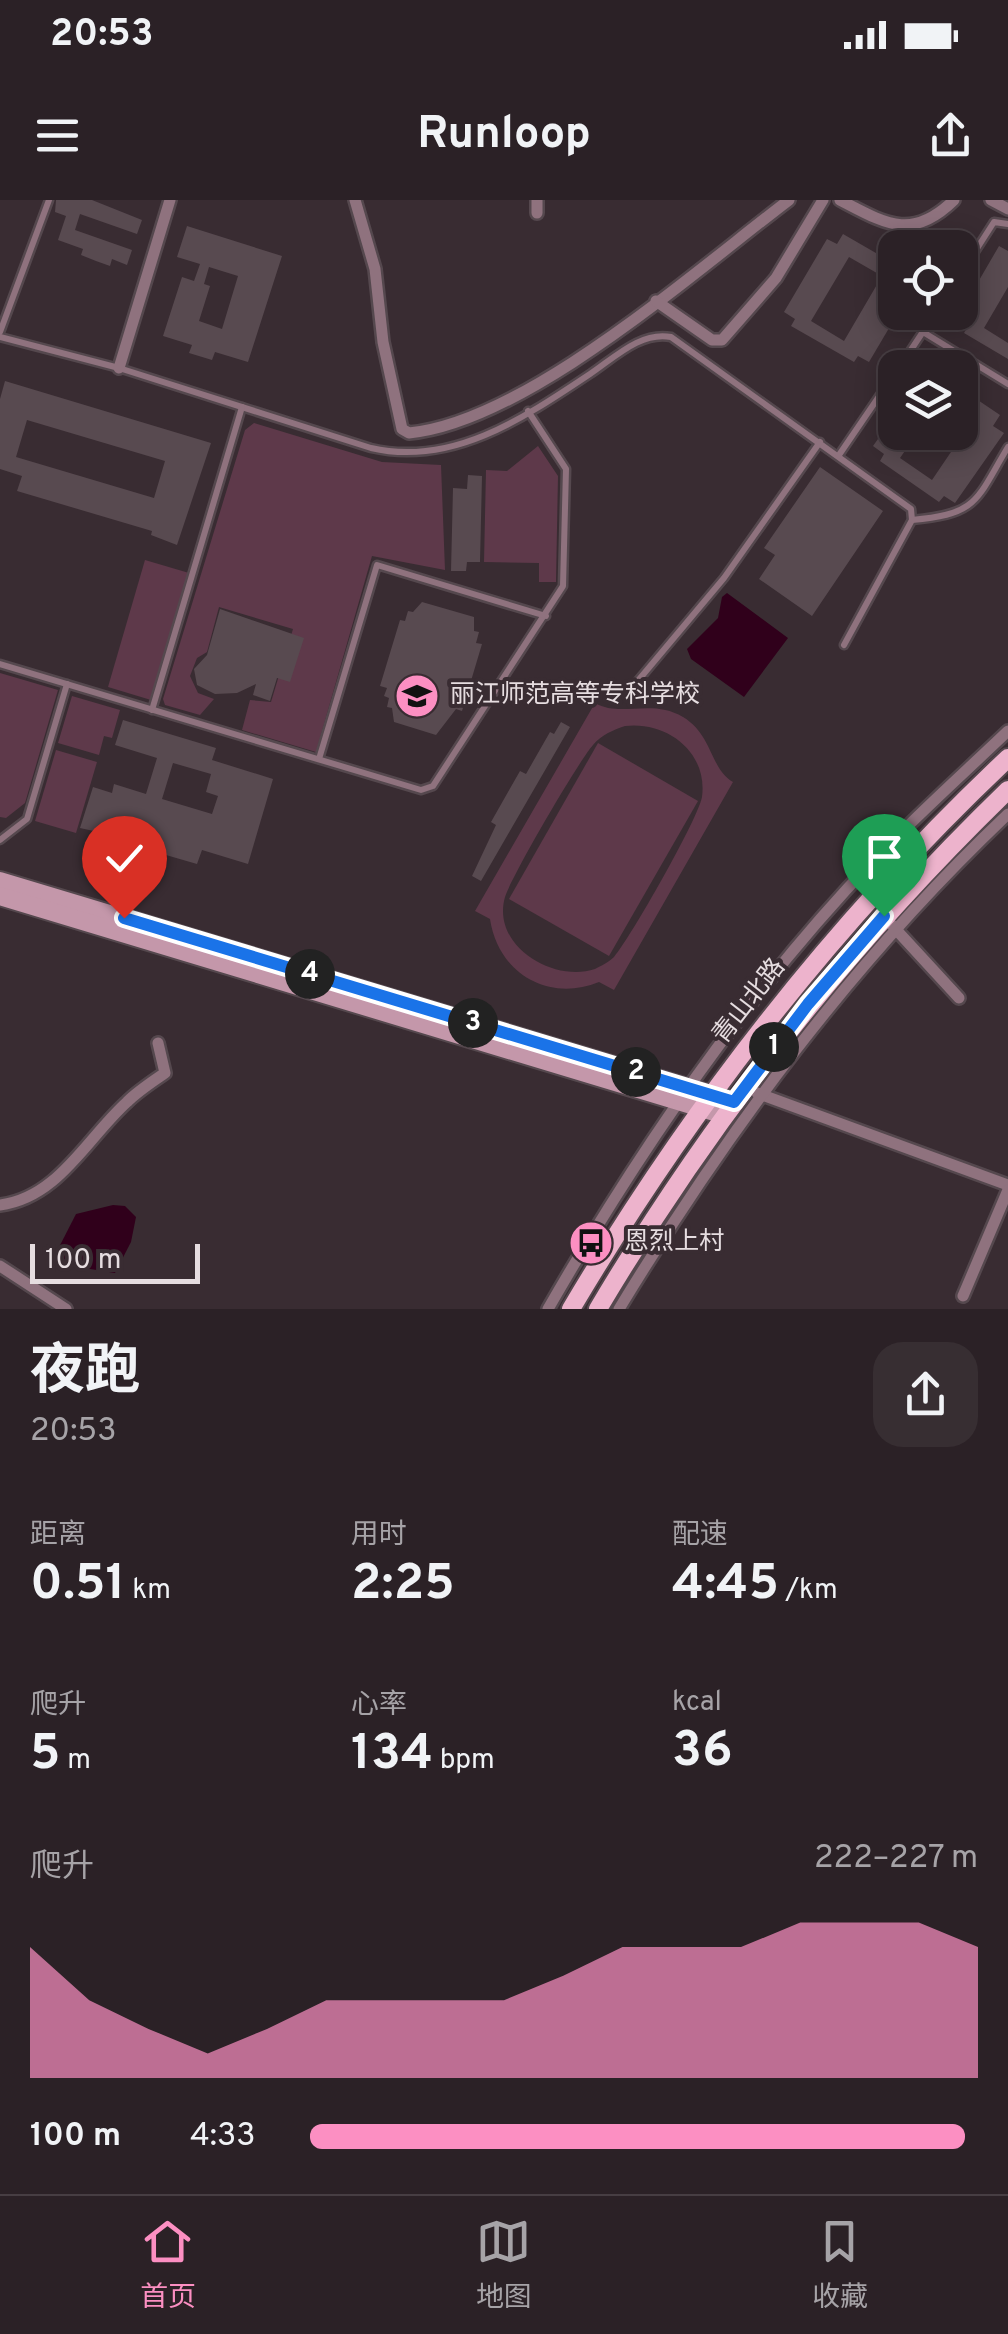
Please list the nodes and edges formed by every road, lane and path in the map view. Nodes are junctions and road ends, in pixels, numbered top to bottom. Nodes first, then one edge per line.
1 (49, 200) edge
2 (170, 200) edge
3 (355, 200) edge
4 (789, 200) edge
5 (823, 200) edge
6 (840, 200) edge
7 (954, 200) edge
8 (991, 200) edge
9 (1008, 209) edge
10 (1008, 224) edge
11 (978, 247) edge
12 (656, 301) junction
13 (923, 332) joint
14 (1, 335) edge
15 (0, 346) edge
16 (911, 350) edge
17 (119, 368) junction
18 (1008, 384) edge
19 (878, 398) edge
20 (242, 407) junction
21 (528, 411) junction
22 (820, 442) junction
23 (1008, 447) edge
24 (839, 456) junction
25 (912, 520) junction
26 (546, 616) junction
27 (844, 646) dead end
28 (0, 664) edge
29 (67, 684) junction
30 (626, 695) dead end
31 (152, 710) junction
32 (1008, 731) edge
33 (1008, 758) edge
34 (318, 760) junction
35 (1008, 790) edge
36 (1008, 814) edge
37 (0, 840) edge
38 (0, 880) edge
39 (0, 896) edge
40 (890, 922) junction
41 (959, 998) dead end
42 (158, 1043) dead end
43 (685, 1095) junction
44 (740, 1100) junction
45 (706, 1101) junction
46 (1008, 1187) edge
47 (0, 1205) edge
48 (0, 1266) edge
49 (963, 1296) dead end
50 (66, 1309) edge
51 (548, 1309) edge
52 (571, 1309) edge
53 (598, 1309) edge
54 (619, 1309) edge

1 - 14 lane
2 - 17 street
3 - 12 street
4 - 12 street
5 - 12 street
6 - 7 street
8 - 9 street
10 - 11 lane
13 - 16 lane
13 - 18 lane
14 - 15 lane
14 - 17 lane
17 - 20 lane
19 - 24 lane
20 - 21 lane
20 - 31 lane
21 - 22 lane
21 - 26 lane
22 - 24 lane
22 - 30 lane
23 - 25 lane
24 - 25 lane
25 - 27 lane
26 - 34 lane
26 - 34 lane
28 - 29 lane
29 - 31 lane
29 - 37 lane
31 - 34 lane
32 - 43 street
33 - 45 main road, 青山北路
35 - 40 main road, 青山北路
36 - 40 street
38 - 43 street
39 - 43 street
40 - 41 street
40 - 44 main road, 青山北路
42 - 47 street
43 - 45 street
43 - 51 street
44 - 45 street
44 - 46 street
44 - 53 main road, 青山北路
44 - 54 street
45 - 52 main road, 青山北路
46 - 49 street
48 - 50 street

